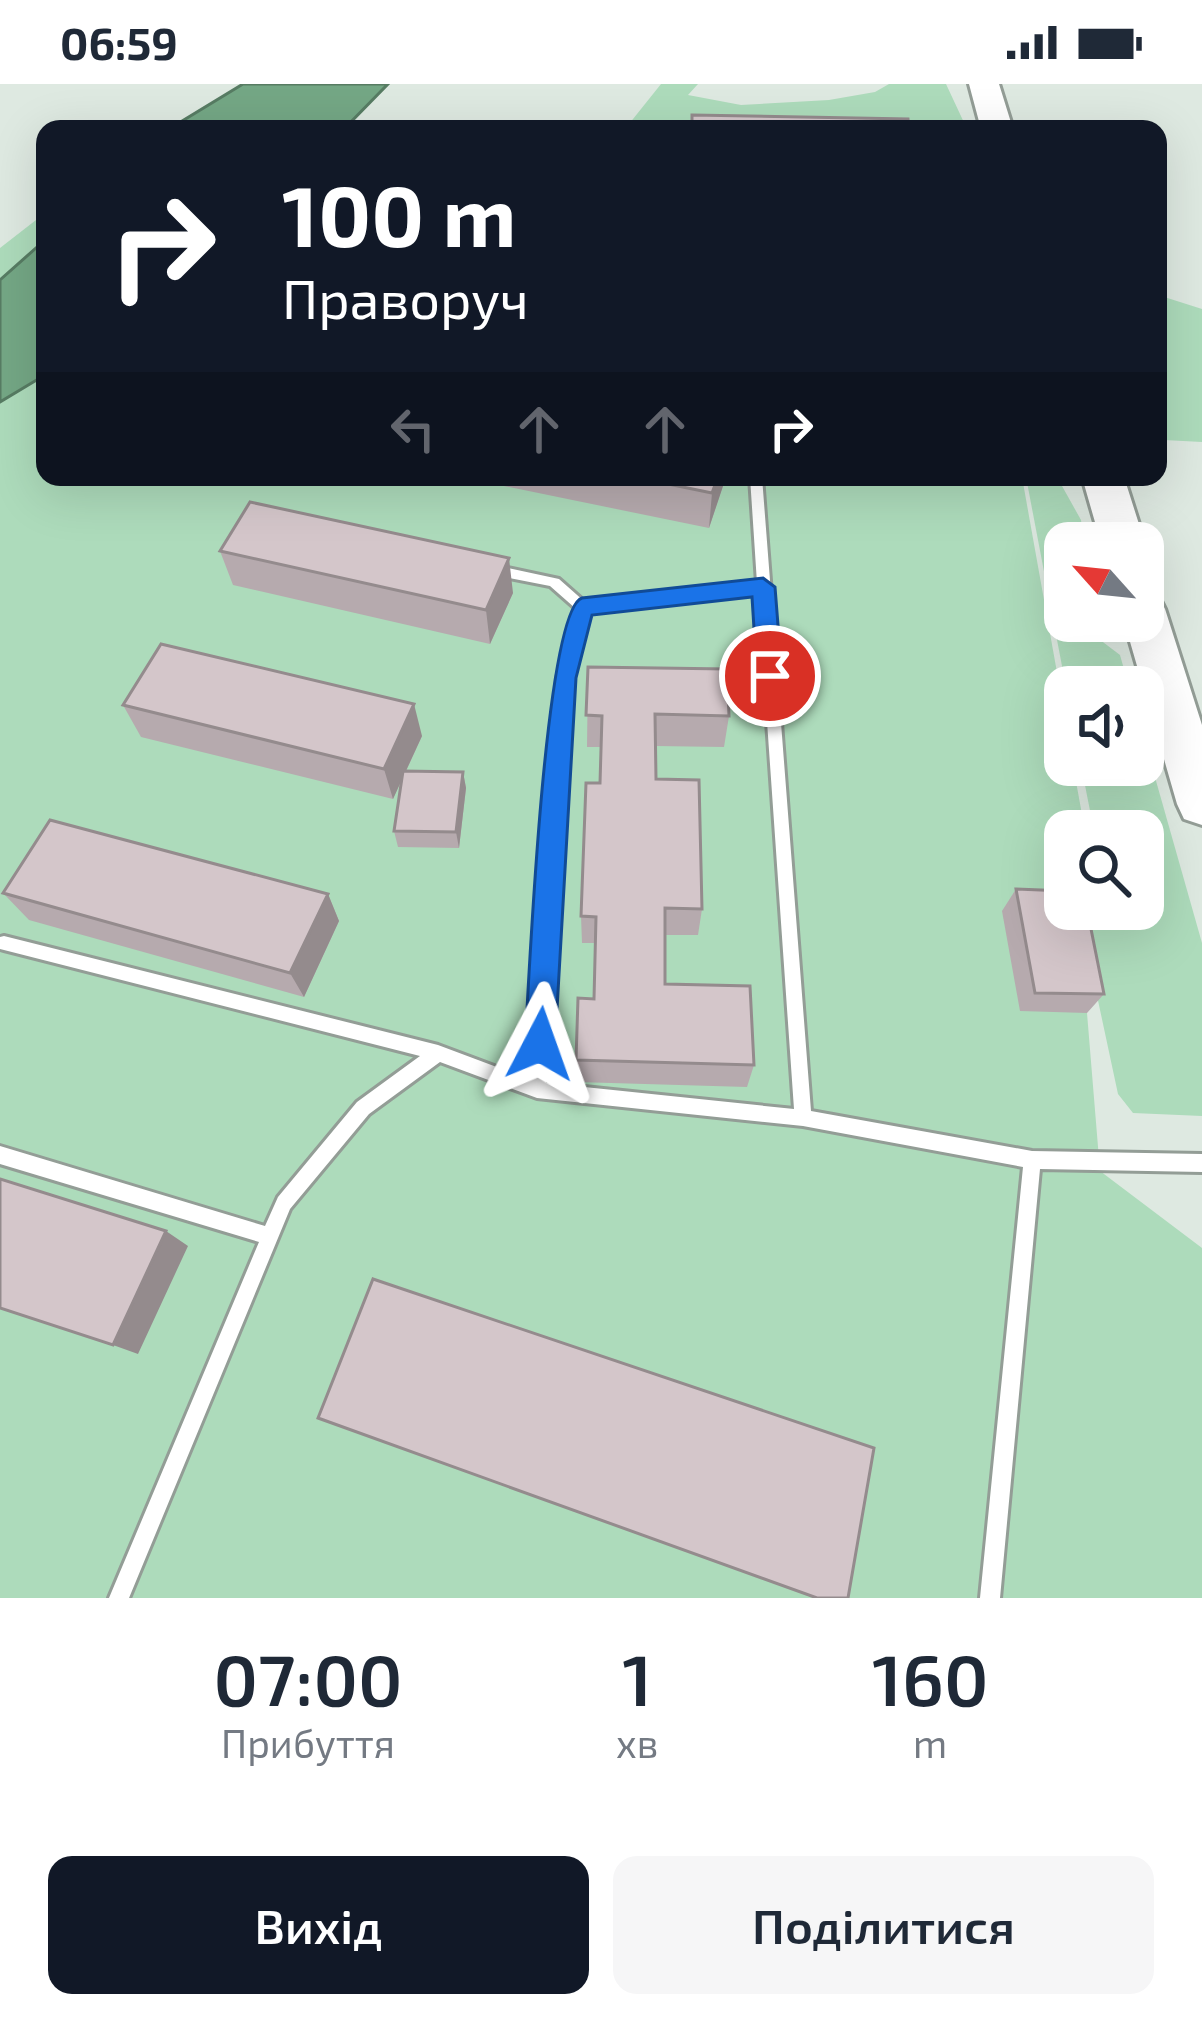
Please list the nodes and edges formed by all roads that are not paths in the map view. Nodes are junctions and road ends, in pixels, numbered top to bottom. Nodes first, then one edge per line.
1 (984, 84) edge
2 (995, 120) edge
3 (757, 486) edge
4 (1106, 486) edge
5 (1117, 522) edge
6 (484, 568) edge
7 (763, 587) junction
8 (582, 607) junction
9 (1153, 642) edge
10 (1202, 804) edge
11 (4, 944) dead end
12 (438, 1053) junction
13 (537, 1090) junction
14 (802, 1118) junction
15 (0, 1155) edge
16 (1032, 1160) junction
17 (1202, 1163) edge
18 (270, 1236) junction
19 (119, 1598) edge
20 (990, 1598) edge

1 - 2 main road
3 - 7 lane
4 - 5 main road
6 - 8 lane
7 - 8 lane
7 - 14 lane
8 - 13 lane
9 - 10 main road
11 - 12 lane
12 - 13 lane
12 - 18 lane
13 - 14 lane
14 - 16 lane
15 - 18 lane
16 - 17 lane
16 - 20 lane
18 - 19 lane

